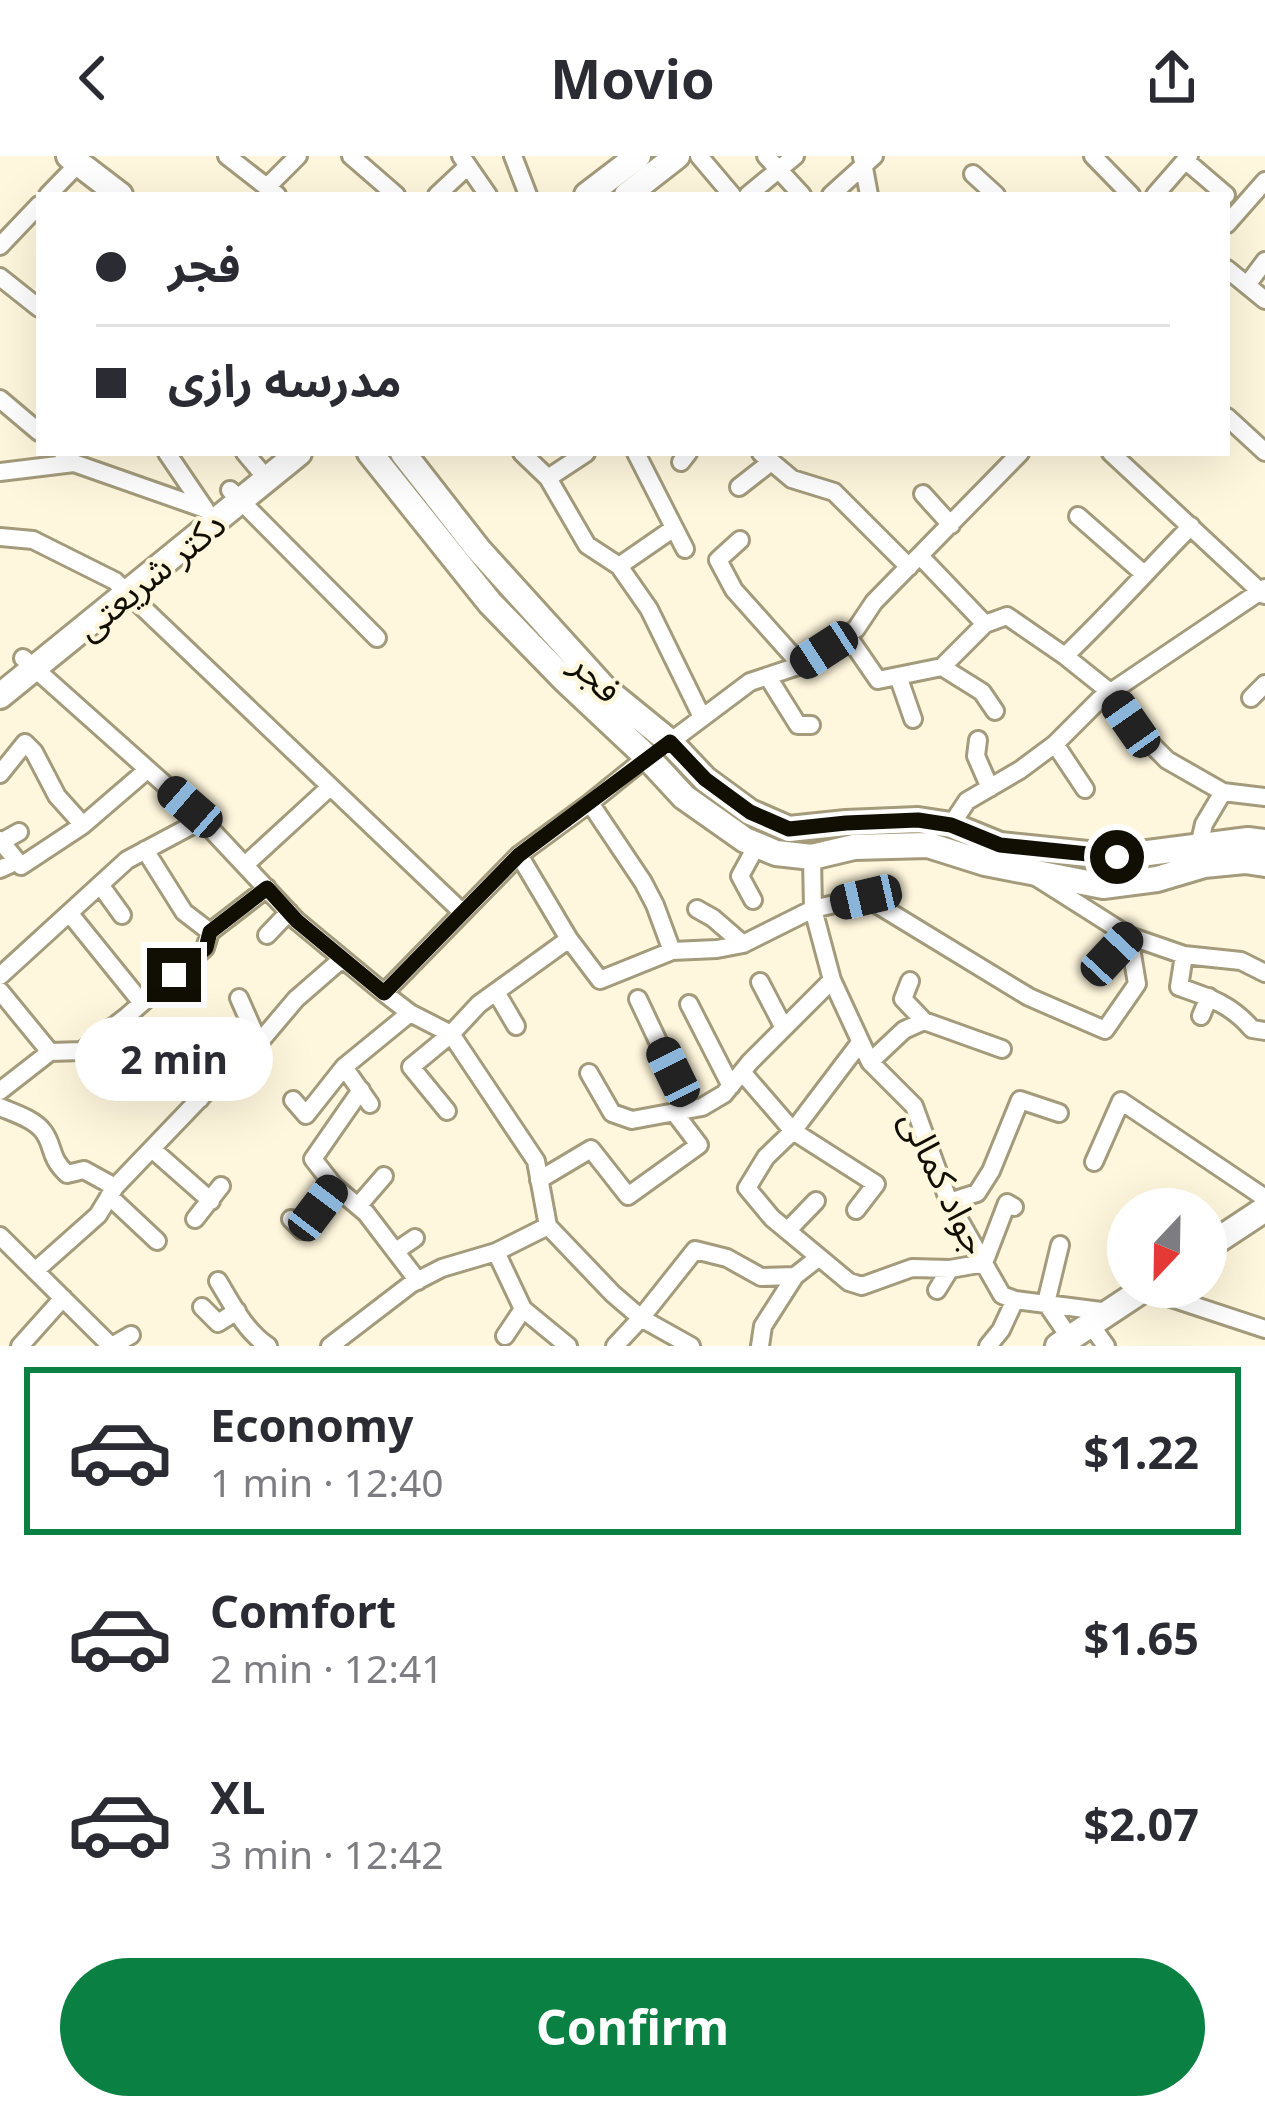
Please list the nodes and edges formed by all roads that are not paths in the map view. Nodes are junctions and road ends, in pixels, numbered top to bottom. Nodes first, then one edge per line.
1 (227, 156) edge
2 (298, 156) edge
3 (351, 156) edge
4 (513, 156) edge
5 (638, 156) edge
6 (677, 156) edge
7 (699, 156) edge
8 (766, 156) edge
9 (794, 156) edge
10 (1093, 156) edge
11 (1187, 158) edge
12 (866, 159) edge
13 (73, 160) edge
14 (464, 161) edge
15 (779, 170) junction
16 (974, 175) dead end
17 (1265, 181) edge
18 (273, 191) edge
19 (50, 192) edge
20 (116, 192) edge
21 (393, 192) edge
22 (439, 192) edge
23 (486, 192) edge
24 (527, 192) edge
25 (591, 192) edge
26 (631, 192) edge
27 (729, 192) edge
28 (752, 192) edge
29 (799, 192) edge
30 (834, 192) edge
31 (869, 192) edge
32 (993, 192) edge
33 (1128, 192) edge
34 (1158, 192) edge
35 (1223, 192) edge
36 (1231, 200) edge
37 (36, 208) edge
38 (0, 246) edge
39 (1265, 261) edge
40 (1230, 271) edge
41 (0, 277) edge
42 (1246, 285) junction
43 (1265, 300) edge
44 (36, 306) edge
45 (0, 399) edge
46 (1230, 420) edge
47 (36, 429) edge
48 (1265, 452) edge
49 (169, 456) edge
50 (372, 456) edge
51 (405, 456) edge
52 (525, 456) edge
53 (581, 456) edge
54 (637, 456) edge
55 (1013, 456) edge
56 (1114, 456) edge
57 (69, 458) edge
58 (766, 458) edge
59 (260, 463) edge
60 (0, 472) edge
61 (548, 478) junction
62 (739, 487) dead end
63 (923, 494) dead end
64 (236, 495) junction
65 (210, 515) junction
66 (1078, 516) dead end
67 (951, 526) junction
68 (1191, 526) junction
69 (674, 529) junction
70 (0, 537) edge
71 (740, 540) dead end
72 (685, 549) dead end
73 (915, 562) junction
74 (619, 566) junction
75 (1144, 574) junction
76 (121, 587) junction
77 (1264, 592) edge
78 (985, 624) junction
79 (847, 635) junction
80 (376, 638) dead end
81 (1065, 656) junction
82 (28, 663) junction
83 (801, 665) junction
84 (943, 668) junction
85 (0, 676) edge
86 (898, 676) junction
87 (768, 677) junction
88 (1265, 684) edge
89 (1109, 692) junction
90 (0, 696) edge
91 (1251, 698) dead end
92 (995, 711) dead end
93 (702, 717) junction
94 (913, 719) dead end
95 (811, 724) dead end
96 (978, 740) dead end
97 (670, 742) junction
98 (1055, 744) junction
99 (647, 757) junction
100 (148, 770) junction
101 (0, 774) edge
102 (330, 787) junction
103 (991, 788) junction
104 (1084, 789) dead end
105 (1223, 792) junction
106 (1265, 797) edge
107 (590, 803) junction
108 (202, 820) junction
109 (951, 825) junction
110 (82, 826) junction
111 (19, 832) dead end
112 (0, 841) edge
113 (1265, 842) edge
114 (757, 845) junction
115 (1199, 846) junction
116 (145, 850) junction
117 (519, 855) junction
118 (812, 857) junction
119 (1265, 864) edge
120 (8, 865) edge
121 (244, 866) junction
122 (1030, 873) junction
123 (101, 886) junction
124 (267, 888) junction
125 (752, 900) dead end
126 (697, 909) dead end
127 (813, 909) junction
128 (289, 912) junction
129 (463, 912) junction
130 (70, 914) junction
131 (122, 915) dead end
132 (210, 932) junction
133 (267, 935) dead end
134 (1129, 936) junction
135 (569, 939) junction
136 (743, 944) junction
137 (672, 951) junction
138 (1112, 954) dead end
139 (1184, 955) junction
140 (342, 959) junction
141 (1264, 970) edge
142 (0, 976) edge
143 (832, 980) junction
144 (760, 982) dead end
145 (910, 982) dead end
146 (0, 991) edge
147 (496, 992) junction
148 (384, 993) junction
149 (239, 998) dead end
150 (1209, 998) junction
151 (638, 999) dead end
152 (142, 1003) junction
153 (689, 1004) dead end
154 (410, 1013) junction
155 (1201, 1016) dead end
156 (924, 1021) junction
157 (516, 1026) dead end
158 (784, 1028) junction
159 (1265, 1031) edge
160 (451, 1034) junction
161 (259, 1042) junction
162 (859, 1044) junction
163 (147, 1046) dead end
164 (1002, 1049) dead end
165 (50, 1052) junction
166 (870, 1062) junction
167 (344, 1067) junction
168 (589, 1073) dead end
169 (736, 1079) junction
170 (0, 1091) edge
171 (200, 1099) junction
172 (293, 1100) dead end
173 (0, 1107) edge
174 (682, 1110) junction
175 (447, 1111) dead end
176 (1059, 1113) dead end
177 (793, 1131) junction
178 (152, 1149) junction
179 (1094, 1162) dead end
180 (384, 1176) dead end
181 (539, 1180) junction
182 (334, 1186) junction
183 (112, 1192) junction
184 (1265, 1198) edge
185 (816, 1201) dead end
186 (949, 1202) junction
187 (1011, 1205) dead end
188 (358, 1206) junction
189 (1265, 1209) edge
190 (856, 1210) dead end
191 (195, 1219) dead end
192 (291, 1219) dead end
193 (548, 1226) junction
194 (788, 1230) junction
195 (1227, 1234) edge
196 (0, 1236) edge
197 (415, 1238) dead end
198 (157, 1241) dead end
199 (1060, 1245) dead end
200 (396, 1251) junction
201 (496, 1252) junction
202 (818, 1258) junction
203 (984, 1263) junction
204 (950, 1269) junction
205 (35, 1271) junction
206 (795, 1276) junction
207 (418, 1280) junction
208 (218, 1281) dead end
209 (937, 1290) dead end
210 (63, 1298) junction
211 (1015, 1300) junction
212 (1046, 1303) junction
213 (202, 1307) dead end
214 (1115, 1308) edge
215 (1202, 1308) edge
216 (524, 1309) junction
217 (237, 1311) junction
218 (641, 1318) junction
219 (1082, 1330) edge
220 (1265, 1330) edge
221 (130, 1335) dead end
222 (505, 1336) dead end
223 (20, 1346) edge
224 (112, 1346) edge
225 (268, 1346) edge
226 (330, 1346) edge
227 (568, 1346) edge
228 (615, 1346) edge
229 (691, 1346) edge
230 (760, 1346) edge
231 (988, 1346) edge
232 (1106, 1346) edge

1 - 18 street
2 - 18 street
3 - 21 street
4 - 24 street
5 - 25 main road
6 - 26 main road
7 - 27 street
8 - 15 street
9 - 15 street
10 - 33 street
11 - 34 street
11 - 35 street
12 - 30 street
12 - 31 street
13 - 19 street
13 - 20 main road
14 - 22 street
14 - 23 street
15 - 28 street
15 - 29 street
16 - 32 street
17 - 36 street
37 - 38 street
39 - 42 street
40 - 42 street
41 - 44 street
42 - 43 street
45 - 47 street
46 - 48 street
49 - 65 street
50 - 99 main road
51 - 97 main road, فجر
52 - 61 street
53 - 61 street
54 - 69 street
55 - 67 street
56 - 68 street
57 - 60 street
57 - 65 street
58 - 62 street
58 - 73 street
59 - 64 main road, دکتر شریعتی
61 - 74 street
63 - 67 street
64 - 65 main road, دکتر شریعتی
64 - 80 street
65 - 76 main road, دکتر شریعتی
66 - 75 street
67 - 73 street
68 - 75 street
68 - 77 street
69 - 72 street
69 - 74 street
70 - 76 street
71 - 83 street
73 - 78 street
73 - 79 street
74 - 93 street
75 - 81 street
76 - 82 main road, دکتر شریعتی
76 - 102 street
77 - 89 street
78 - 81 street
78 - 84 street
79 - 83 street
79 - 86 street
81 - 89 street
82 - 85 main road, دکتر شریعتی
82 - 90 main road, دکتر شریعتی
82 - 100 street
83 - 87 street
84 - 86 street
84 - 92 street
86 - 94 street
87 - 93 street
87 - 95 street
88 - 91 street
89 - 98 street
89 - 105 street
93 - 97 street
96 - 103 street
97 - 99 main road
97 - 109 main road, فجر
98 - 103 street
98 - 104 street
99 - 107 street
99 - 114 main road
100 - 108 street
100 - 110 street
101 - 110 street
102 - 121 street
102 - 129 street
103 - 109 street
105 - 106 street
105 - 115 street
107 - 117 street
107 - 137 street
108 - 116 street
108 - 121 street
109 - 115 main road, فجر
110 - 120 street
111 - 112 street
112 - 120 street
113 - 115 main road, فجر
114 - 118 main road
114 - 125 street
116 - 123 street
116 - 132 street
117 - 129 street
117 - 135 street
118 - 122 main road
118 - 127 street, جواد کمالی
119 - 122 main road
121 - 124 street
122 - 134 street
123 - 130 street
123 - 131 street
124 - 128 street
124 - 132 street
126 - 136 street
127 - 134 street
127 - 136 street
127 - 143 street, جواد کمالی
128 - 133 street
128 - 140 street
129 - 148 street
130 - 142 street
130 - 152 street
132 - 152 street
134 - 138 street
134 - 139 street
135 - 137 street
135 - 147 street
136 - 137 street
139 - 141 street
139 - 150 street
140 - 148 street
140 - 161 street
143 - 158 street
143 - 162 street, جواد کمالی
144 - 158 street
145 - 156 street
146 - 165 street
147 - 157 street
147 - 160 street
148 - 154 street
149 - 161 street
150 - 155 street
150 - 159 street
151 - 174 street
152 - 165 street
153 - 169 street
154 - 160 street
154 - 167 street
156 - 164 street
156 - 166 street
158 - 169 street
160 - 175 street
160 - 181 street
161 - 171 street
162 - 166 street, جواد کمالی
162 - 177 street
163 - 171 street
165 - 170 street
166 - 186 street, جواد کمالی
167 - 172 street
167 - 182 street
168 - 174 street
169 - 174 street
169 - 177 street
171 - 178 street
173 - 183 street
174 - 181 street
176 - 186 street
177 - 190 street
177 - 194 street
178 - 183 street
178 - 191 street
179 - 184 street
180 - 188 street
181 - 193 street
182 - 188 street
182 - 192 street
183 - 198 street
183 - 205 street
185 - 194 street
186 - 203 street, جواد کمالی
187 - 203 street
188 - 200 street
189 - 195 main road
193 - 201 street
193 - 218 street
194 - 202 street
196 - 205 street
197 - 200 street
199 - 212 street
200 - 207 street
201 - 207 street
201 - 216 street
202 - 204 street
202 - 206 street
203 - 204 street
203 - 211 street, جواد کمالی
204 - 209 street
205 - 210 street
206 - 218 street
206 - 230 street
207 - 226 street
208 - 217 street
210 - 223 street
210 - 224 street
211 - 212 street
211 - 231 street
212 - 219 street
212 - 219 street
213 - 217 street
214 - 219 main road
215 - 220 street
216 - 222 street
216 - 227 street
217 - 225 street
218 - 228 street
218 - 229 street
219 - 232 street
221 - 224 street

